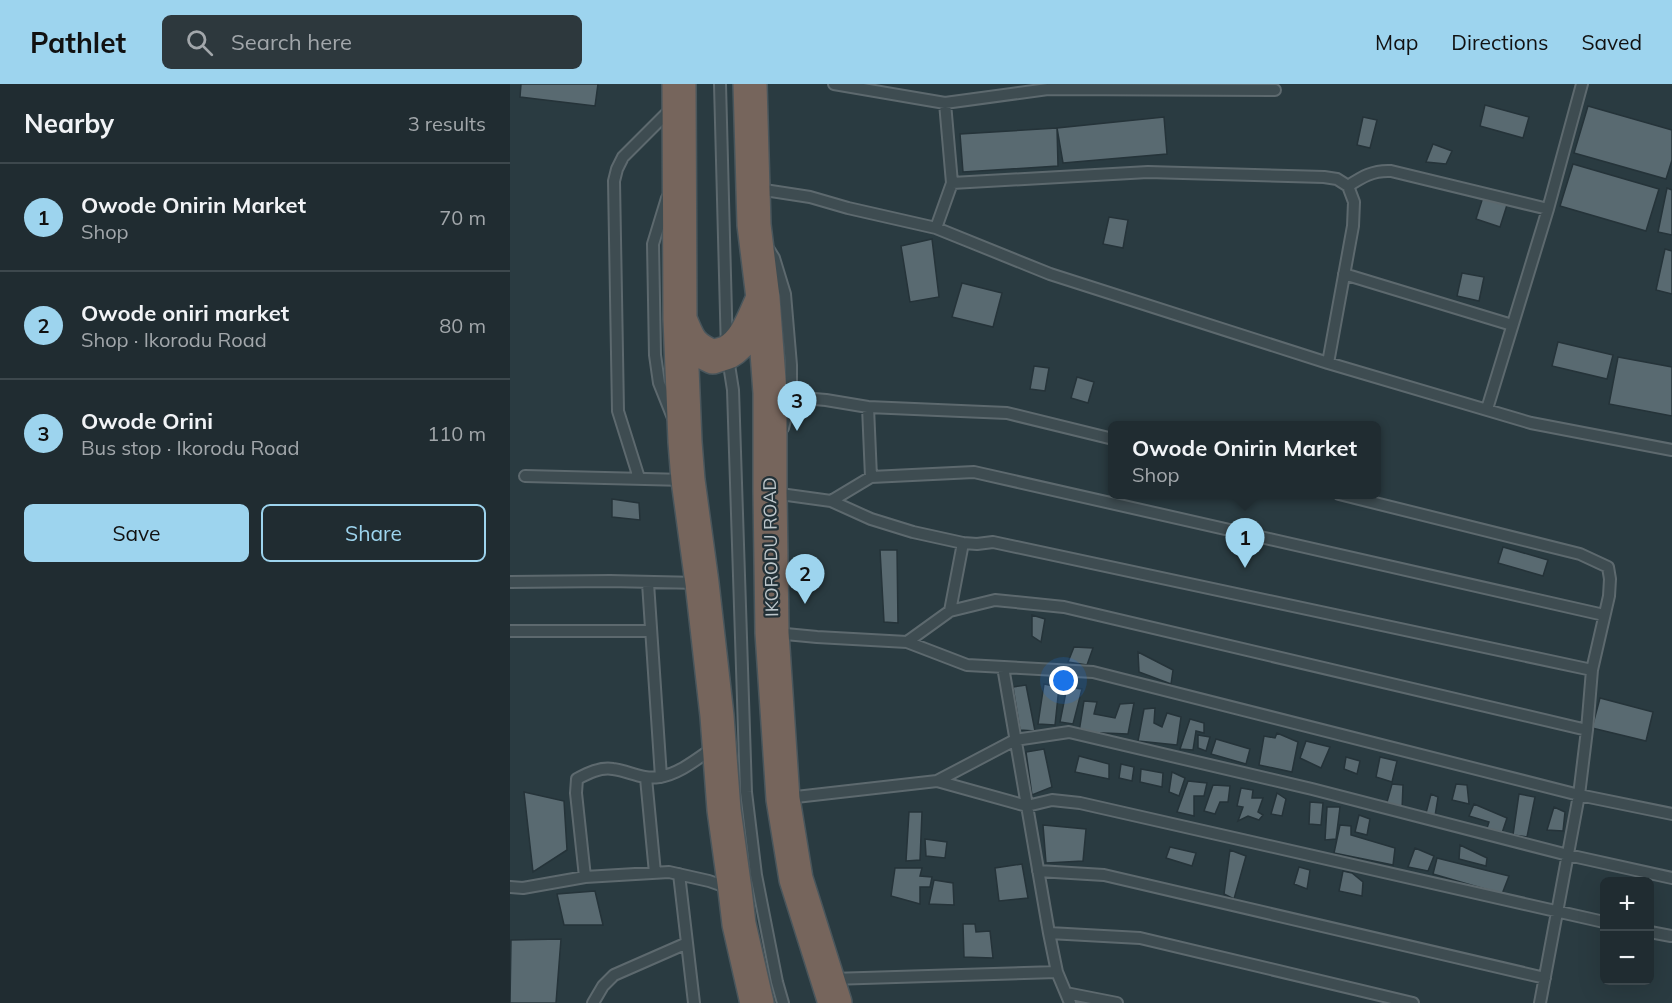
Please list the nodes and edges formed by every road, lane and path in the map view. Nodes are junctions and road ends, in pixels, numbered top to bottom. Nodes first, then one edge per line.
1 (720, 84) edge
2 (750, 84) edge
3 (834, 84) edge
4 (1582, 84) edge
5 (1275, 90) dead end
6 (679, 92) edge
7 (945, 103) junction
8 (680, 149) junction
9 (952, 183) junction
10 (1348, 186) junction
11 (752, 188) junction
12 (1548, 209) junction
13 (754, 225) junction
14 (936, 228) junction
15 (1344, 274) junction
16 (763, 298) junction
17 (680, 319) junction
18 (1512, 325) junction
19 (727, 352) junction
20 (1328, 363) junction
21 (791, 397) junction
22 (868, 407) junction
23 (1487, 409) junction
24 (1108, 438) edge
25 (685, 442) junction
26 (1672, 450) edge
27 (525, 476) dead end
28 (871, 477) junction
29 (639, 478) junction
30 (688, 480) junction
31 (770, 492) junction
32 (1355, 499) edge
33 (831, 501) junction
34 (963, 543) junction
35 (510, 582) edge
36 (648, 583) junction
37 (702, 583) junction
38 (950, 611) junction
39 (1604, 615) junction
40 (510, 631) edge
41 (651, 631) junction
42 (772, 633) junction
43 (907, 642) junction
44 (1003, 667) junction
45 (1592, 670) junction
46 (1587, 730) junction
47 (1015, 740) junction
48 (719, 744) junction
49 (661, 777) junction
50 (646, 778) junction
51 (937, 782) junction
52 (1579, 795) junction
53 (783, 799) junction
54 (1027, 806) junction
55 (1672, 814) edge
56 (1568, 855) junction
57 (1038, 871) junction
58 (654, 873) junction
59 (679, 874) junction
60 (585, 877) junction
61 (1672, 878) edge
62 (510, 887) edge
63 (735, 890) junction
64 (1558, 911) junction
65 (1600, 921) edge
66 (1049, 933) junction
67 (1654, 933) edge
68 (1671, 936) edge
69 (687, 943) junction
70 (1057, 972) junction
71 (1545, 978) junction
72 (832, 991) edge
73 (1068, 998) edge
74 (593, 1003) edge
75 (694, 1003) edge
76 (757, 1003) edge
77 (783, 1003) edge
78 (1118, 1003) edge
79 (1413, 1003) edge
80 (1540, 1003) edge

1 - 19 lane
2 - 11 highway, IKORODU ROAD
3 - 7 lane
4 - 12 lane
5 - 7 lane
6 - 8 highway
6 - 29 lane
7 - 9 lane
8 - 17 highway
8 - 25 lane
9 - 10 lane
9 - 14 lane
10 - 12 lane
10 - 15 lane
11 - 13 highway, IKORODU ROAD
11 - 14 lane
12 - 18 lane
13 - 16 highway, IKORODU ROAD
13 - 21 lane
14 - 20 lane
15 - 18 lane
15 - 20 lane
16 - 19 highway
16 - 31 highway, IKORODU ROAD
17 - 19 highway
17 - 25 highway
18 - 23 lane
19 - 77 lane
20 - 23 lane
21 - 22 lane
21 - 31 lane
22 - 24 lane
22 - 28 lane
23 - 26 lane
25 - 30 highway
27 - 29 lane
28 - 33 lane
28 - 39 lane
29 - 30 lane
30 - 37 highway
31 - 33 lane
31 - 42 highway, IKORODU ROAD
32 - 39 lane
33 - 34 lane
34 - 38 lane
34 - 45 lane
35 - 36 lane
36 - 37 lane
36 - 41 lane
37 - 48 highway
38 - 43 lane
38 - 46 lane
39 - 45 lane
40 - 41 lane
41 - 49 lane
42 - 43 lane
42 - 53 highway, IKORODU ROAD
43 - 44 lane
44 - 47 lane
44 - 52 lane
45 - 46 lane
46 - 52 lane
47 - 51 lane
47 - 54 lane
47 - 56 lane
48 - 49 lane
48 - 63 highway
49 - 50 lane
50 - 58 lane
50 - 60 lane
51 - 53 lane
51 - 54 lane
52 - 55 lane
52 - 56 lane
53 - 72 highway, IKORODU ROAD
54 - 57 lane
54 - 64 lane
56 - 61 lane
56 - 64 lane
57 - 66 lane
57 - 71 lane
58 - 59 lane
58 - 60 lane
59 - 63 lane
59 - 69 lane
60 - 62 lane
63 - 76 highway
64 - 65 lane
64 - 71 lane
66 - 70 lane
66 - 79 lane
67 - 68 lane
69 - 74 lane
69 - 75 lane
70 - 72 lane
70 - 73 lane
71 - 80 lane
73 - 78 lane

